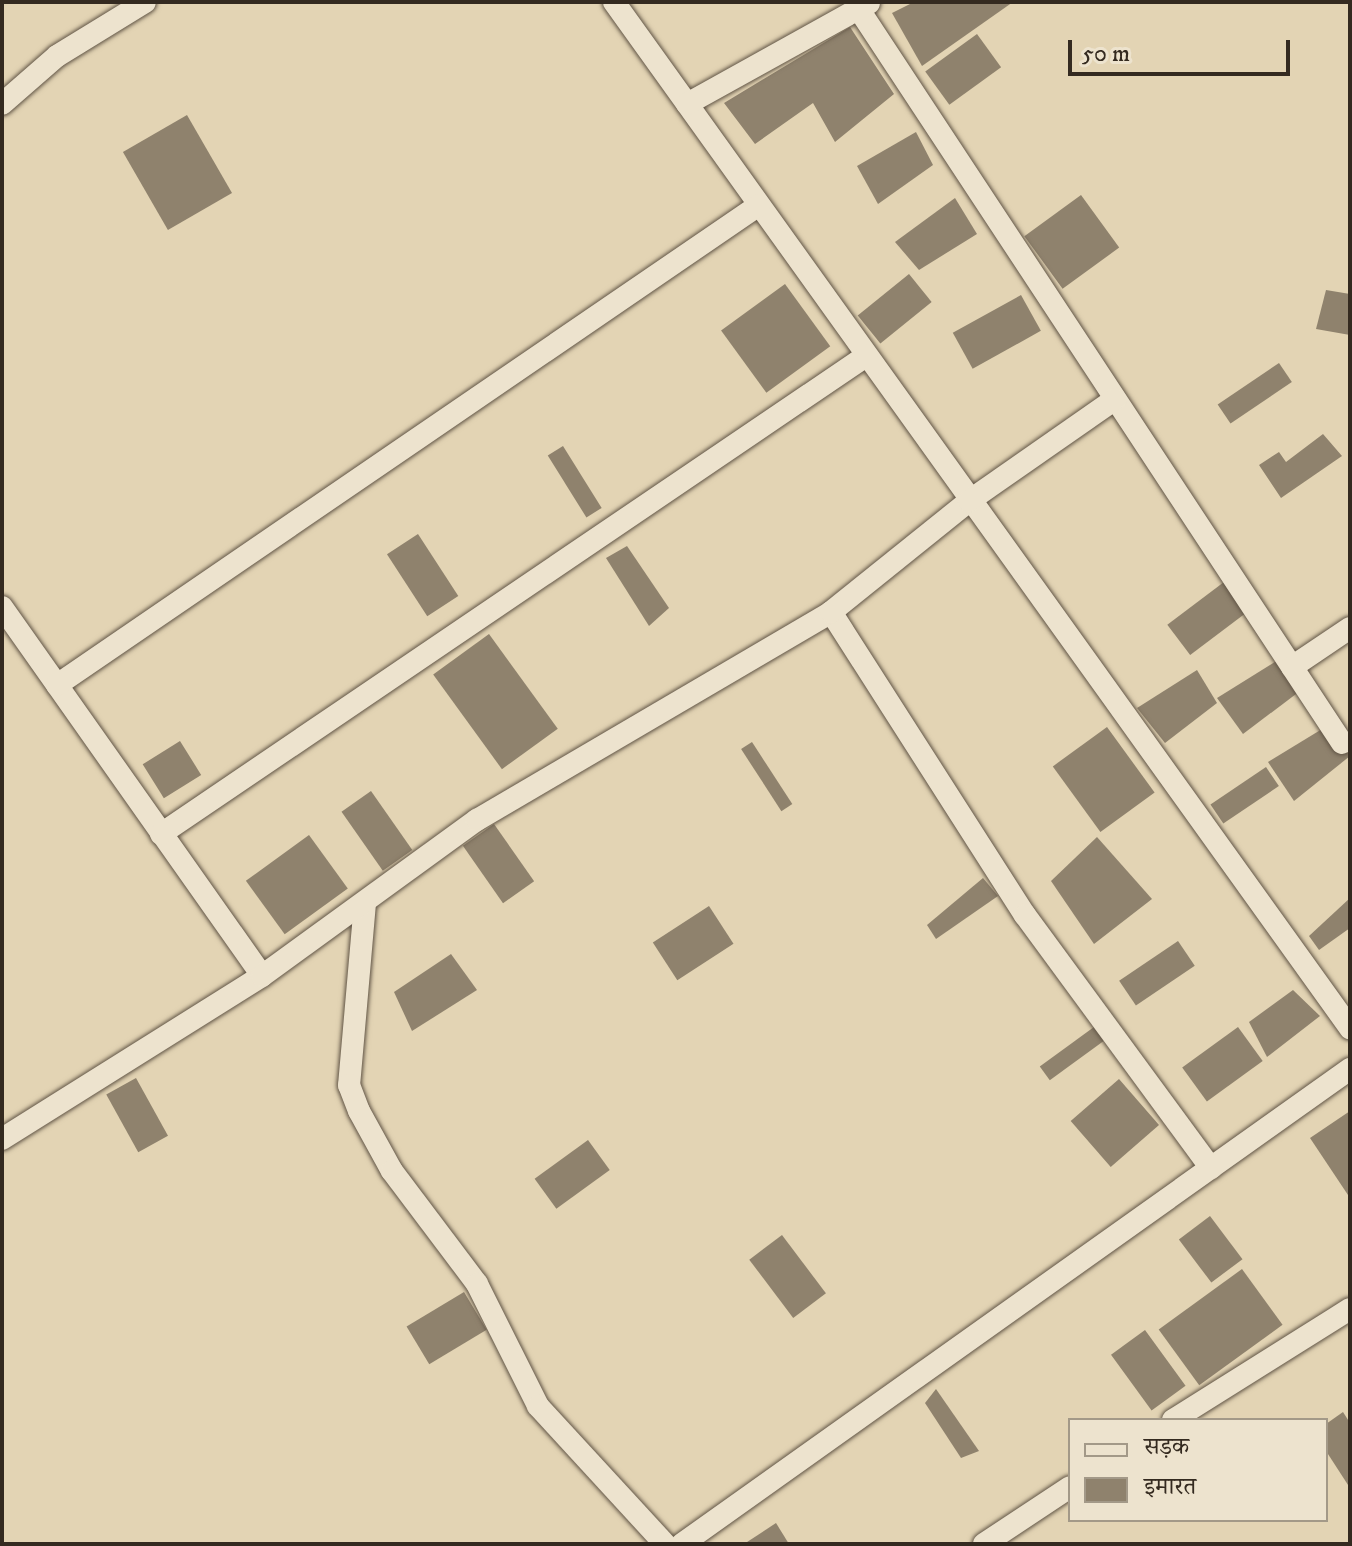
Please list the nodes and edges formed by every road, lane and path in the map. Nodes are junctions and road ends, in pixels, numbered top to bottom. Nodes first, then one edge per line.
1 (145, 2) edge
2 (614, 2) edge
3 (864, 5) edge
4 (2, 104) edge
5 (687, 104) junction
6 (759, 205) junction
7 (866, 356) junction
8 (1115, 399) junction
9 (969, 501) junction
10 (2, 607) edge
11 (831, 612) junction
12 (1350, 628) edge
13 (1292, 667) junction
14 (57, 685) junction
15 (1342, 743) dead end
16 (161, 834) junction
17 (365, 903) junction
18 (262, 976) junction
19 (1350, 1028) edge
20 (1350, 1069) edge
21 (2, 1139) edge
22 (1211, 1168) junction
23 (1350, 1309) edge
24 (1176, 1418) edge
25 (1068, 1488) edge
26 (665, 1544) edge
27 (682, 1544) edge
28 (984, 1544) edge

1 - 4 street
2 - 5 street
3 - 5 street
3 - 8 street
5 - 6 street
6 - 7 street
6 - 14 street
7 - 9 street
7 - 16 street
8 - 9 street
8 - 13 street
9 - 11 street
9 - 19 street
10 - 14 street
11 - 17 street
11 - 22 street
12 - 13 street
13 - 15 street
14 - 16 street
16 - 18 street
17 - 18 street
17 - 26 street
18 - 21 street
20 - 22 street
22 - 27 street
23 - 24 street
25 - 28 street

